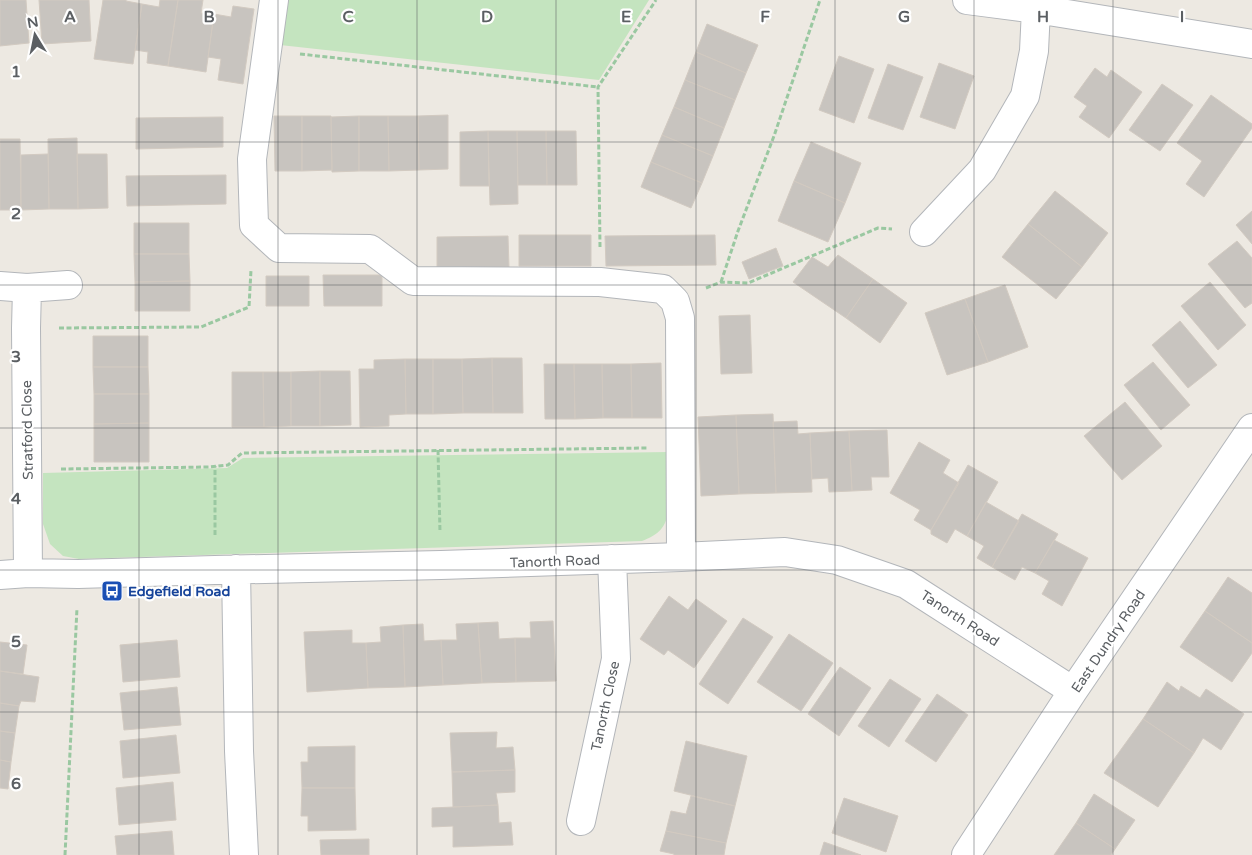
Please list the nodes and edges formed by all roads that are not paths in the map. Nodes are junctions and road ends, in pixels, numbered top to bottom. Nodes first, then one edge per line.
1 (274, 0) edge
2 (967, 0) edge
3 (1036, 9) junction
4 (1252, 44) edge
5 (924, 232) road end
6 (68, 285) dead end
7 (0, 286) edge
8 (27, 288) junction
9 (1252, 428) edge
10 (681, 557) junction
11 (612, 559) junction
12 (226, 570) junction
13 (28, 574) junction
14 (0, 575) edge
15 (1074, 691) junction
16 (581, 821) dead end
17 (244, 855) edge
18 (966, 855) edge

1 - 10 street
2 - 3 street
3 - 4 street
3 - 5 street
6 - 8 street
7 - 8 street
8 - 13 street, Stratford Close
9 - 15 street, East Dundry Road
10 - 11 street, Tanorth Road
10 - 15 street, Tanorth Road
11 - 12 street, Tanorth Road
11 - 16 street, Tanorth Close
12 - 13 street, Tanorth Road
12 - 17 street
13 - 14 street, Tanorth Road
15 - 18 street, East Dundry Road

